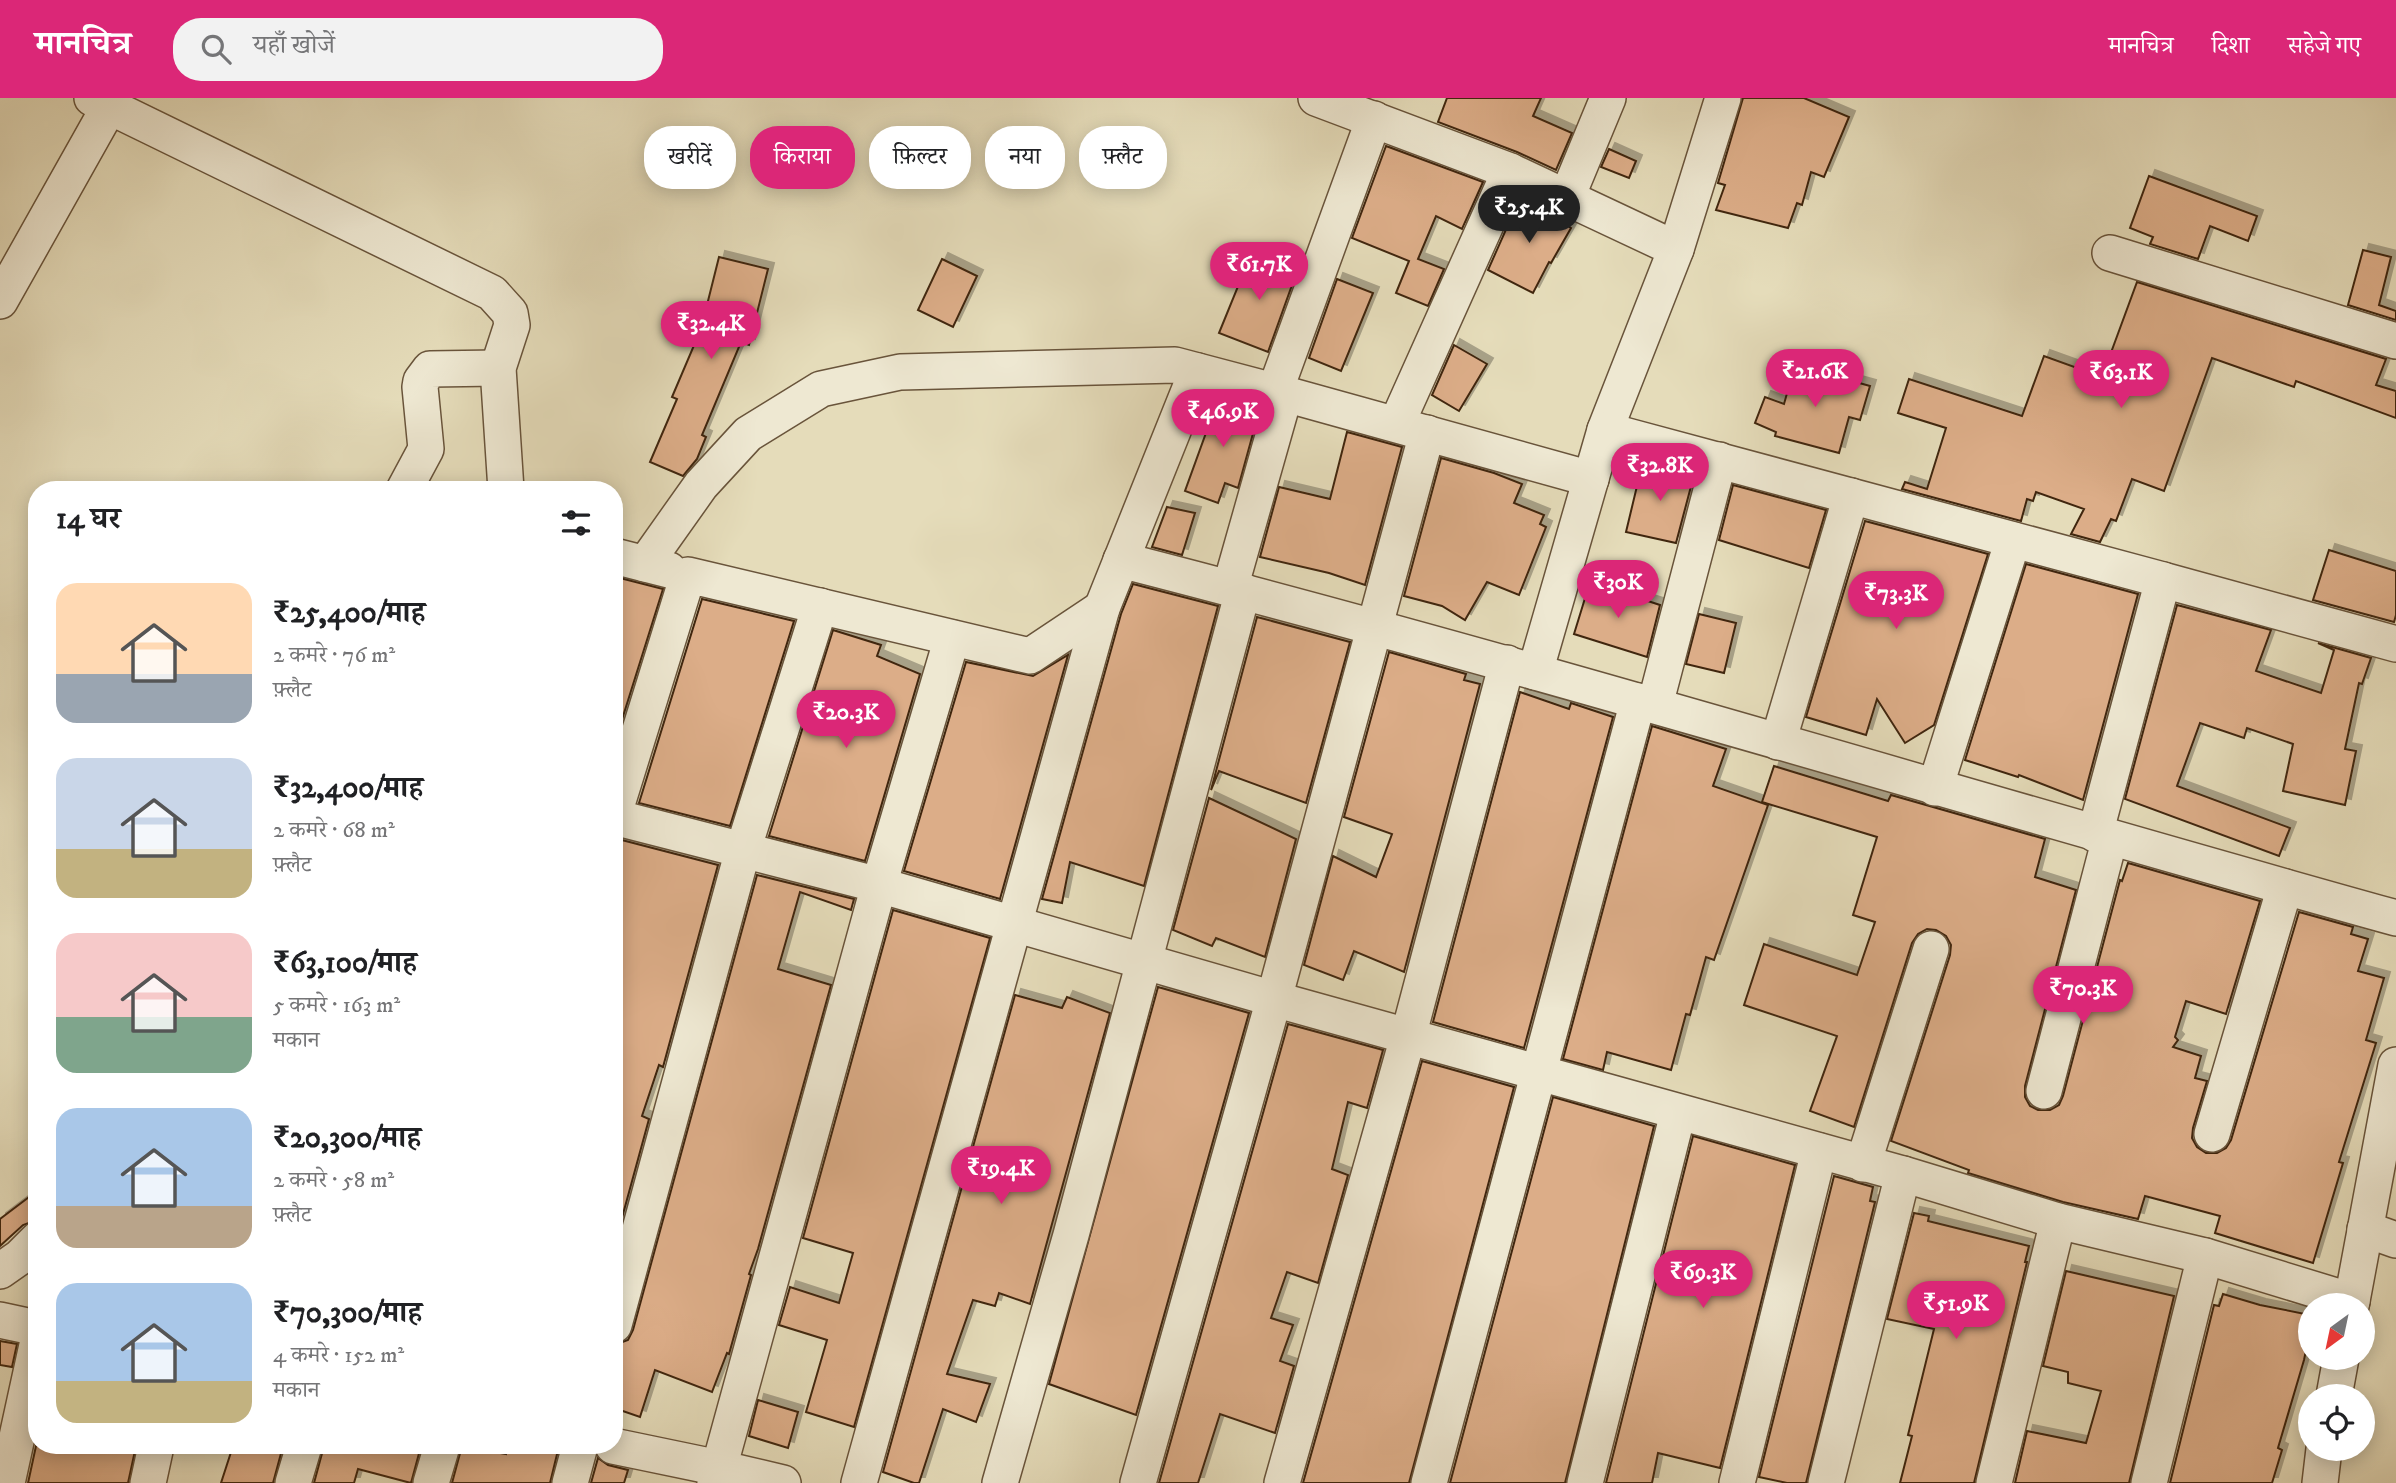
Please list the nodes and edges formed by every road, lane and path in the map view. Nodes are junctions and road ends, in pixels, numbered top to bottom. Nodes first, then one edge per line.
1 (1316, 98) edge
2 (1608, 98) edge
3 (1723, 98) edge
4 (101, 103) edge
5 (1374, 119) junction
6 (1510, 171) junction
7 (1567, 197) junction
8 (1676, 249) junction
9 (2110, 253) dead end
10 (0, 301) edge
11 (2396, 341) edge
12 (498, 368) junction
13 (1197, 371) junction
14 (1280, 392) junction
15 (1412, 428) junction
16 (1605, 430) junction
17 (1719, 460) junction
18 (1591, 479) junction
19 (409, 481) edge
20 (505, 481) edge
21 (1851, 496) junction
22 (2013, 540) junction
23 (630, 560) edge
24 (1121, 560) junction
25 (688, 575) junction
26 (2163, 580) junction
27 (1236, 590) junction
28 (820, 606) junction
29 (1102, 608) junction
30 (1376, 628) junction
31 (953, 638) junction
32 (2396, 644) edge
33 (1521, 667) junction
34 (1647, 703) junction
35 (1779, 742) junction
36 (623, 787) edge
37 (1936, 788) junction
38 (623, 818) edge
39 (2103, 836) junction
40 (743, 850) junction
41 (879, 885) junction
42 (2285, 887) junction
43 (2396, 918) edge
44 (1014, 925) junction
45 (1931, 949) dead end
46 (1143, 962) junction
47 (1274, 999) junction
48 (1408, 1037) junction
49 (2396, 1065) edge
50 (1539, 1073) junction
51 (2044, 1091) dead end
52 (1678, 1113) junction
53 (2212, 1134) dead end
54 (1819, 1151) junction
55 (1863, 1164) junction
56 (1903, 1174) junction
57 (2058, 1221) junction
58 (2381, 1235) edge
59 (28, 1248) edge
60 (2205, 1256) junction
61 (0, 1271) edge
62 (623, 1292) edge
63 (2320, 1293) edge
64 (2355, 1293) edge
65 (0, 1320) edge
66 (28, 1326) edge
67 (28, 1386) edge
68 (623, 1449) edge
69 (154, 1454) edge
70 (302, 1454) edge
71 (440, 1454) edge
72 (578, 1454) edge
73 (2323, 1461) edge
74 (717, 1475) edge
75 (7, 1483) edge
76 (148, 1483) edge
77 (293, 1483) edge
78 (431, 1483) edge
79 (570, 1483) edge
80 (783, 1483) edge
81 (859, 1483) edge
82 (1000, 1483) edge
83 (1138, 1483) edge
84 (1282, 1483) edge
85 (1429, 1483) edge
86 (1586, 1483) edge
87 (1737, 1483) edge
88 (1826, 1483) edge
89 (1994, 1483) edge
90 (2149, 1483) edge
91 (2320, 1483) edge

1 - 5 street
2 - 7 street
3 - 8 street
4 - 10 street
4 - 12 street
5 - 6 street
5 - 14 street
6 - 7 street
6 - 15 street
7 - 8 street
8 - 16 street
9 - 11 street
12 - 19 street
12 - 20 street
13 - 14 street
13 - 23 street
13 - 24 street
14 - 15 street
14 - 27 street
15 - 18 street
15 - 30 street
16 - 17 street
16 - 18 street
17 - 21 street
17 - 34 street
18 - 33 street
21 - 22 street
21 - 35 street
22 - 26 street
22 - 37 street
23 - 25 street
24 - 27 street
24 - 29 street
25 - 28 street
25 - 36 street
26 - 32 street
26 - 39 street
27 - 30 street
27 - 46 street
28 - 31 street
28 - 40 street
29 - 31 street
29 - 44 street
30 - 33 street
30 - 47 street
31 - 41 street
33 - 34 street
33 - 48 street
34 - 35 street
34 - 50 street
35 - 37 street
37 - 39 street
38 - 40 street
39 - 42 street
39 - 51 street
40 - 41 street
40 - 62 street
41 - 44 street
41 - 74 street
42 - 43 street
42 - 53 street
44 - 46 street
44 - 81 street
45 - 55 street
46 - 47 street
46 - 82 street
47 - 48 street
47 - 83 street
48 - 50 street
48 - 84 street
49 - 58 street
50 - 52 street
50 - 85 street
52 - 54 street
52 - 86 street
54 - 55 street
54 - 87 street
55 - 56 street
56 - 57 street
56 - 88 street
57 - 60 street
57 - 89 street
58 - 64 street
59 - 61 street
60 - 63 street
60 - 90 street
65 - 66 street
67 - 75 street
68 - 74 street
69 - 76 street
70 - 77 street
71 - 78 street
72 - 79 street
73 - 91 street
74 - 80 street

